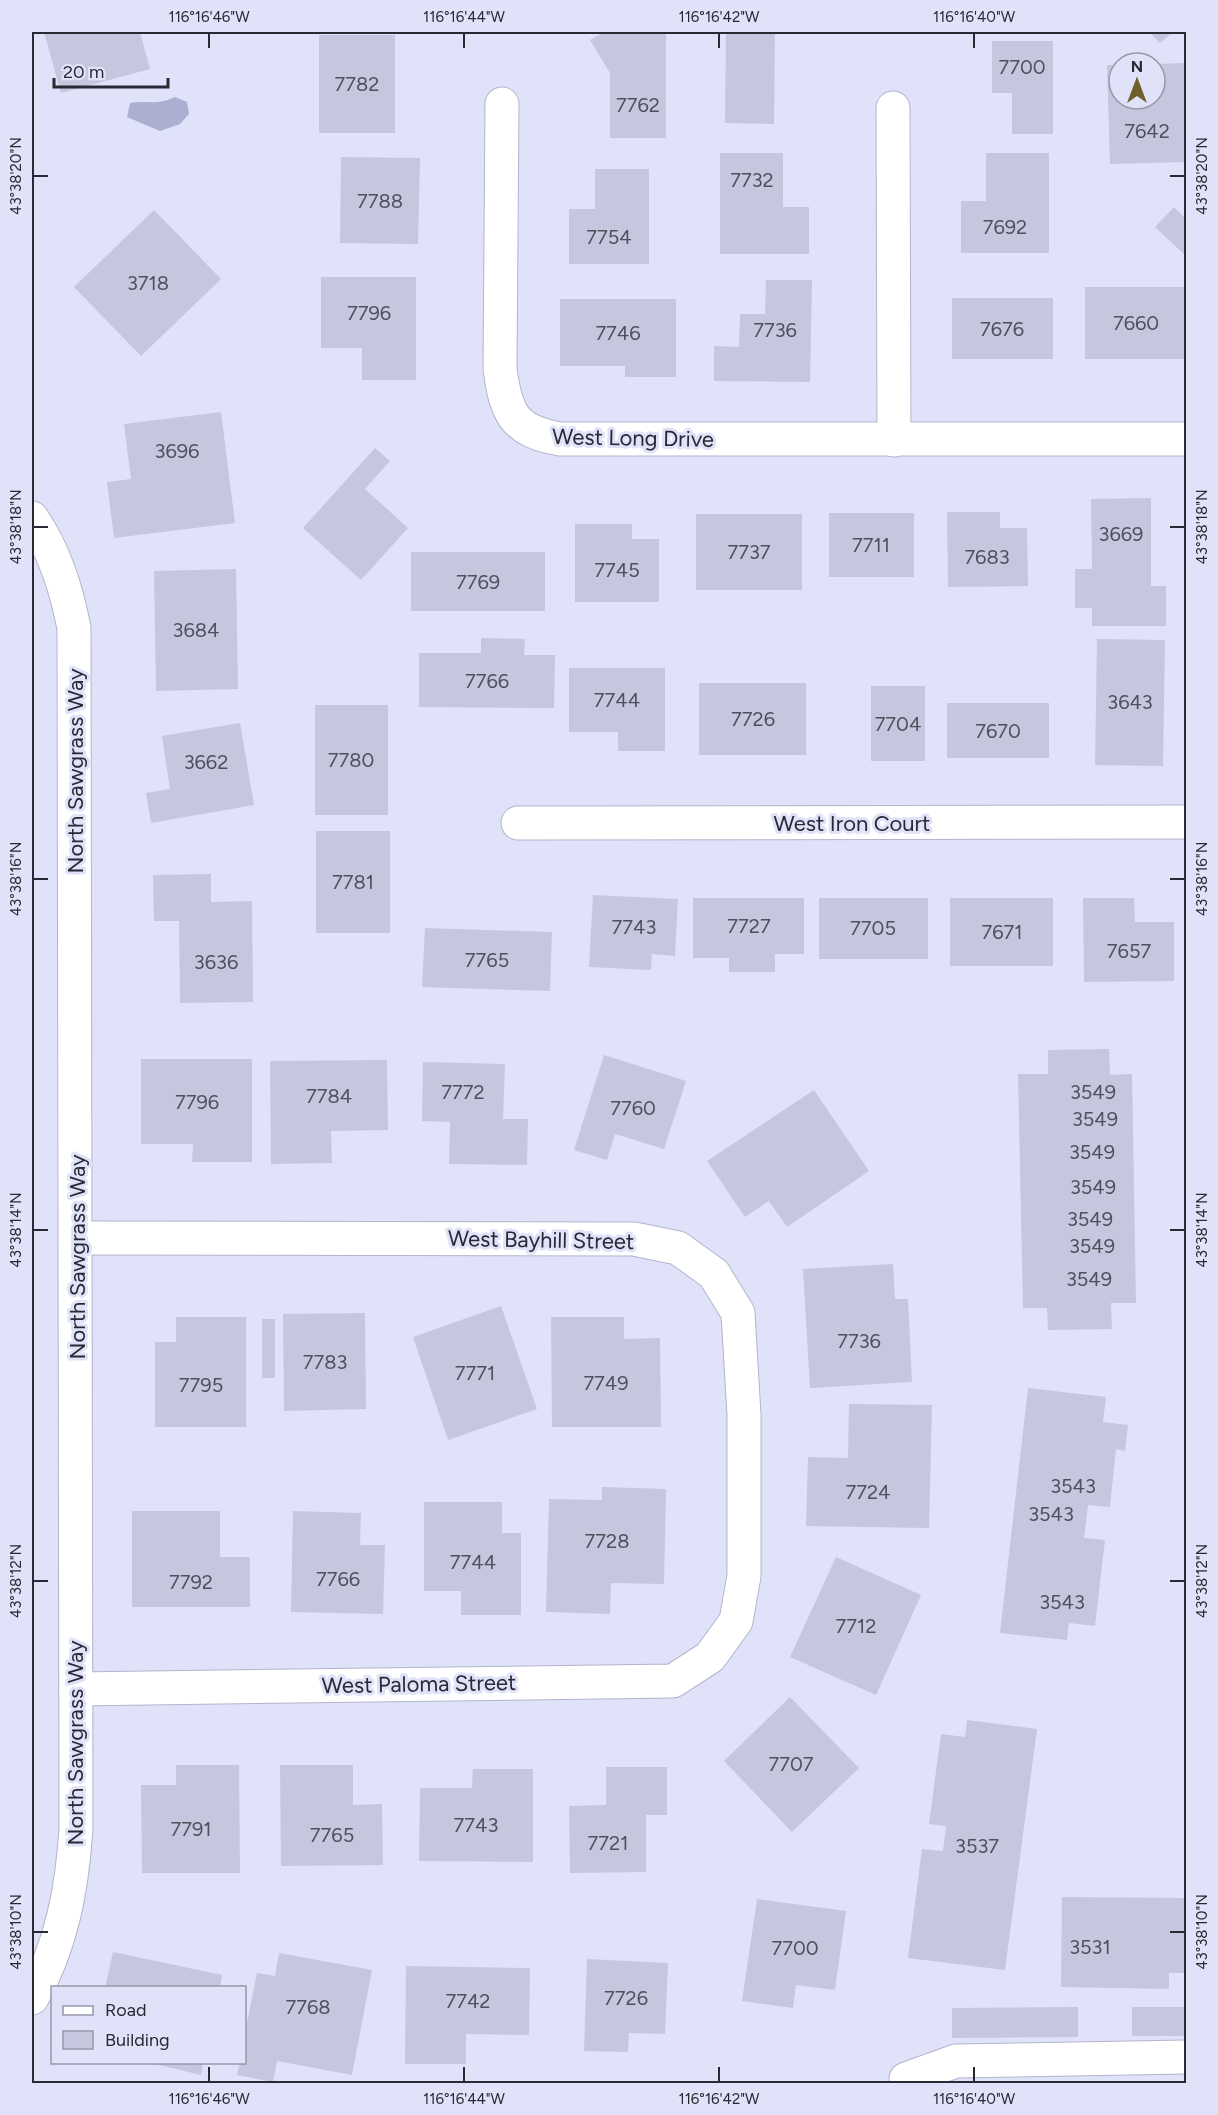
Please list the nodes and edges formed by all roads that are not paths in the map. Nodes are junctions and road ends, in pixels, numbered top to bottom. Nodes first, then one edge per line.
1 (502, 104) dead end
2 (893, 108) dead end
3 (894, 440) junction
4 (1186, 440) edge
5 (32, 518) edge
6 (1186, 822) edge
7 (518, 824) dead end
8 (77, 1238) junction
9 (735, 1621) joint
10 (76, 1689) junction
11 (32, 1998) edge
12 (1186, 2057) edge
13 (906, 2079) dead end

1 - 3 street, West Long Drive
2 - 3 street
3 - 4 street, West Long Drive
5 - 8 street, North Sawgrass Way
6 - 7 street, West Iron Court
8 - 9 street, West Bayhill Street
8 - 10 street, North Sawgrass Way
9 - 10 street, West Paloma Street
10 - 11 street, North Sawgrass Way
12 - 13 street

